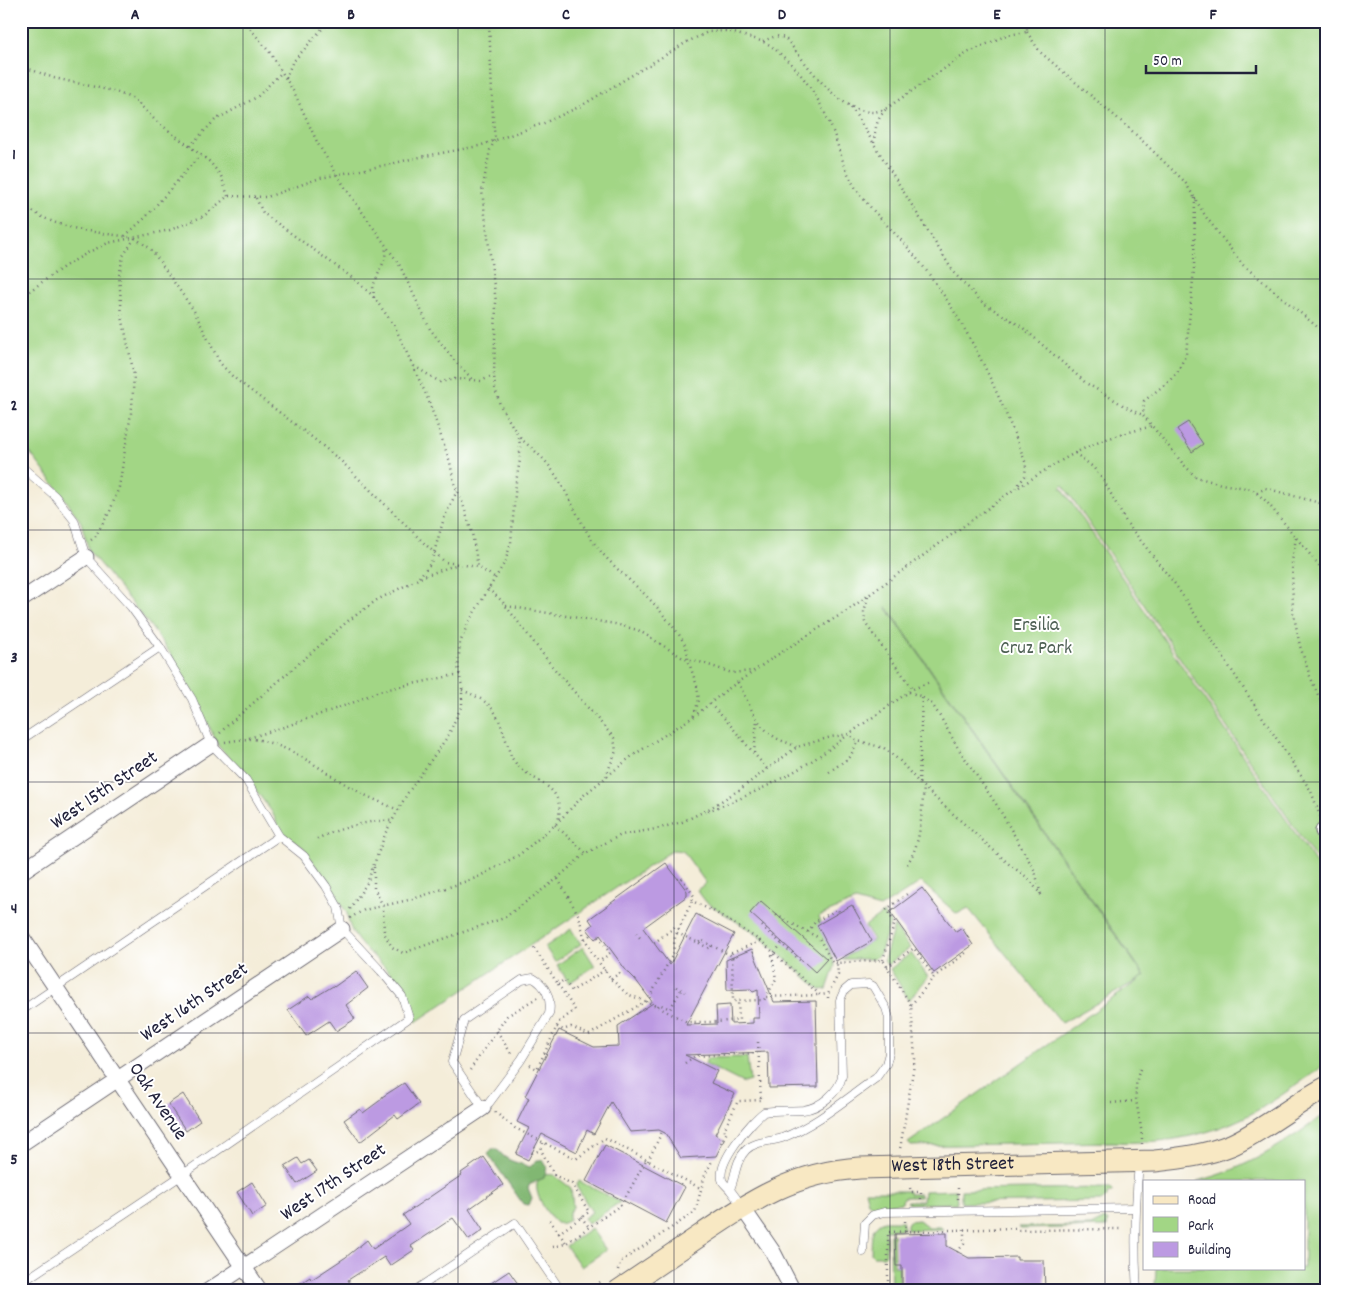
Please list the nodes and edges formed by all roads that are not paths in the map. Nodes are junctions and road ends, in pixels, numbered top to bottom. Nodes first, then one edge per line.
1 (21, 466) edge
2 (86, 557) junction
3 (21, 600) edge
4 (160, 647) junction
5 (21, 740) edge
6 (211, 744) junction
7 (279, 836) junction
8 (21, 872) edge
9 (346, 924) junction
10 (21, 936) edge
11 (56, 988) junction
12 (21, 1011) edge
13 (117, 1079) junction
14 (1327, 1080) edge
15 (1327, 1087) edge
16 (1304, 1099) junction
17 (486, 1106) junction
18 (21, 1144) edge
19 (1139, 1161) junction
20 (182, 1175) junction
21 (730, 1189) junction
22 (742, 1207) junction
23 (1135, 1208) junction
24 (863, 1252) dead end
25 (244, 1267) junction
26 (21, 1283) edge
27 (208, 1291) edge
28 (260, 1291) edge
29 (414, 1291) edge
30 (561, 1291) edge
31 (618, 1291) edge
32 (793, 1291) edge
33 (1137, 1291) edge

1 - 2 lane
2 - 3 street
2 - 4 lane
4 - 5 lane
4 - 6 lane
6 - 7 lane
6 - 8 street, West 15th Street
7 - 9 lane
7 - 11 lane
9 - 13 street, West 16th Street
9 - 20 lane
10 - 11 street, Oak Avenue
11 - 12 lane
11 - 13 street, Oak Avenue
13 - 18 street, West 16th Street
13 - 20 street, Oak Avenue
14 - 16 street, West 18th Street
15 - 16 street, West 18th Street
16 - 19 street, West 18th Street
17 - 17 lane
17 - 25 street, West 17th Street
19 - 22 street, West 18th Street
19 - 23 lane
20 - 25 street, Oak Avenue
20 - 26 lane
21 - 21 lane
21 - 22 lane
22 - 31 street, West 18th Street
22 - 32 street
23 - 24 lane
23 - 33 lane
25 - 27 street, West 17th Street
25 - 28 street, Oak Avenue
29 - 30 lane

